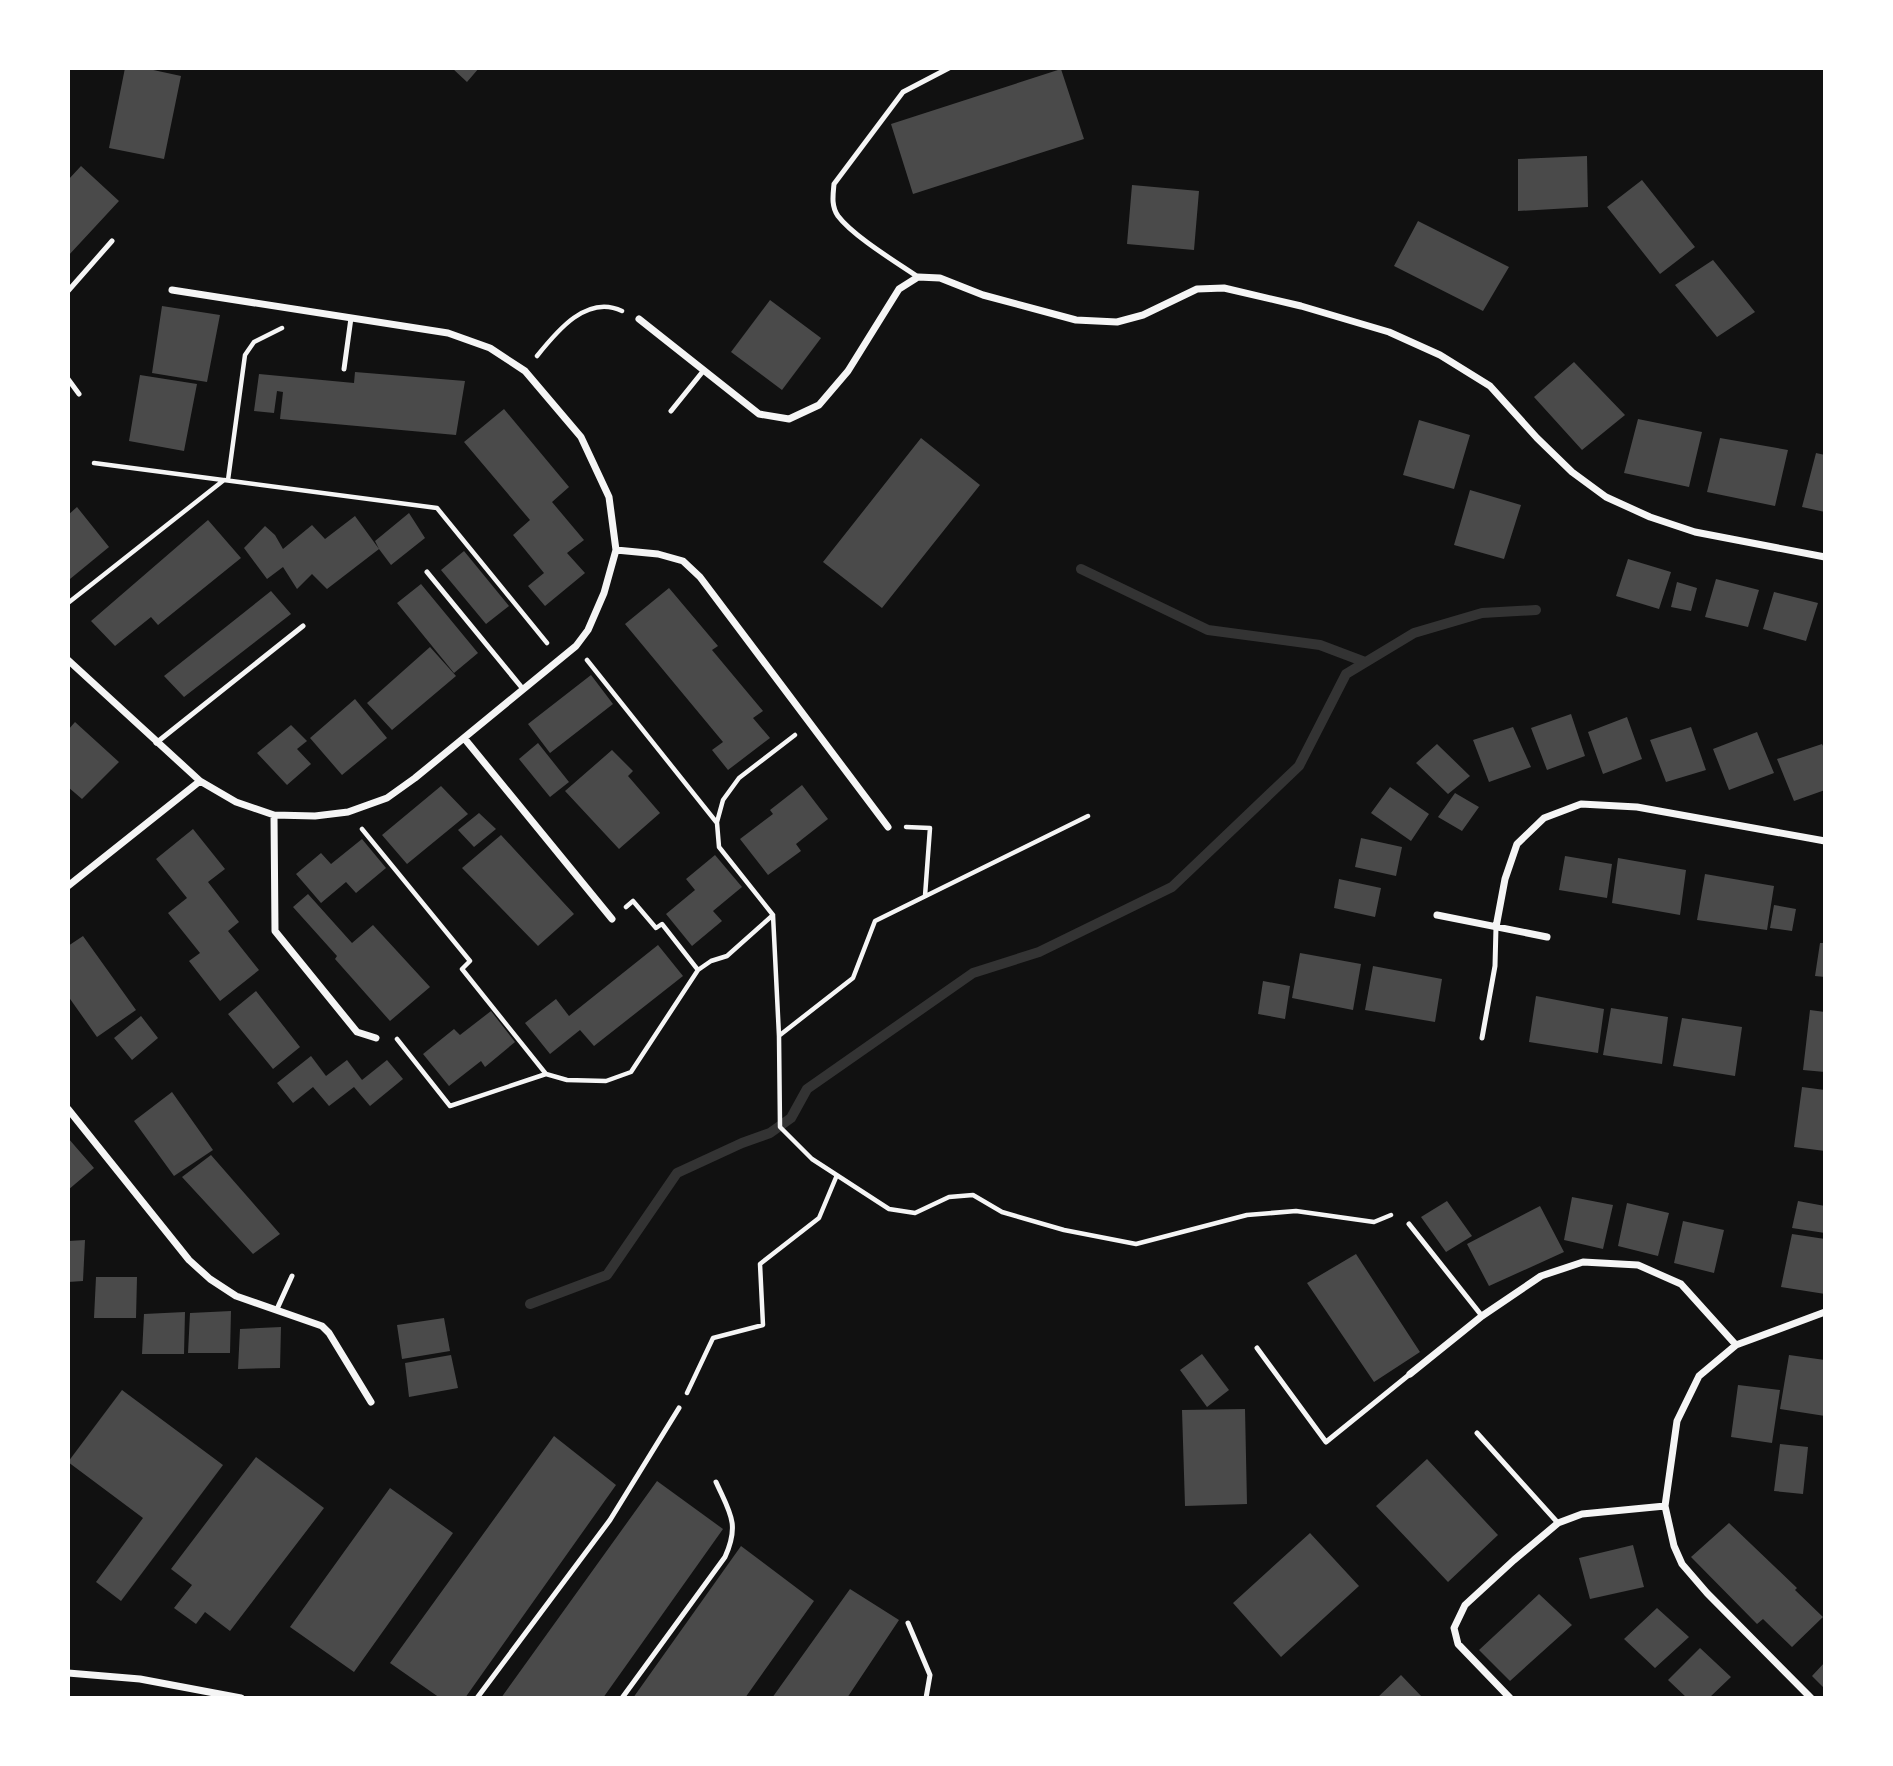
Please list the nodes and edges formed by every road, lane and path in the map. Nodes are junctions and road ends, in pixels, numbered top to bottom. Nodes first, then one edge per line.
1 (949, 68) edge
2 (112, 241) dead end
3 (918, 277) junction
4 (172, 290) dead end
5 (68, 291) edge
6 (351, 318) junction
7 (639, 319) joint
8 (287, 326) dead end
9 (344, 369) dead end
10 (704, 370) junction
11 (525, 371) junction
12 (68, 379) edge
13 (79, 394) dead end
14 (671, 411) dead end
15 (94, 463) dead end
16 (226, 480) junction
17 (615, 550) junction
18 (1825, 557) edge
19 (427, 572) dead end
20 (68, 603) edge
21 (303, 626) dead end
22 (576, 646) junction
23 (560, 658) junction
24 (68, 660) edge
25 (523, 689) junction
26 (810, 723) junction
27 (464, 738) junction
28 (156, 743) junction
29 (200, 781) junction
30 (348, 812) junction
31 (274, 815) junction
32 (1088, 816) dead end
33 (717, 823) junction
34 (888, 827) joint
35 (1825, 841) edge
36 (68, 886) edge
37 (925, 895) junction
38 (774, 915) junction
39 (1437, 915) dead end
40 (612, 919) joint
41 (1496, 927) junction
42 (1546, 937) dead end
43 (698, 970) junction
44 (779, 1035) junction
45 (376, 1038) joint
46 (1482, 1038) dead end
47 (546, 1074) junction
48 (68, 1109) edge
49 (836, 1175) junction
50 (1374, 1223) dead end
51 (1409, 1224) dead end
52 (292, 1276) dead end
53 (277, 1309) junction
54 (1825, 1312) edge
55 (1482, 1316) junction
56 (1736, 1345) junction
57 (1257, 1348) dead end
58 (1410, 1374) joint
59 (371, 1402) dead end
60 (679, 1408) joint
61 (1477, 1433) dead end
62 (716, 1482) dead end
63 (1665, 1506) junction
64 (1558, 1523) junction
65 (908, 1623) dead end
66 (68, 1673) edge
67 (241, 1698) edge
68 (477, 1698) edge
69 (622, 1698) edge
70 (926, 1698) edge
71 (1510, 1698) edge
72 (1811, 1698) edge

1 - 3 lane
2 - 5 lane
3 - 10 street
3 - 18 street
4 - 6 street
6 - 9 lane
6 - 11 street
7 - 10 street
7 - 11 path
8 - 16 path
10 - 14 lane
11 - 17 street
12 - 13 lane
15 - 16 path
16 - 20 path
16 - 23 path
17 - 22 street
17 - 26 street
19 - 25 lane
21 - 28 lane
22 - 23 street
22 - 33 path
23 - 25 street
24 - 28 street
25 - 27 street
26 - 33 path
26 - 34 street
27 - 30 street
27 - 40 street
28 - 29 street
29 - 31 street
29 - 36 street
30 - 31 street
30 - 47 path
31 - 45 street
32 - 37 path
33 - 38 path
34 - 37 path
35 - 41 street
37 - 44 path
38 - 43 path
38 - 44 path
39 - 41 street
40 - 43 path
41 - 42 street
41 - 46 lane
43 - 47 path
44 - 49 path
45 - 47 path
48 - 53 street
49 - 50 path
49 - 60 path
51 - 55 lane
52 - 53 lane
53 - 59 street
54 - 56 street
55 - 56 street
55 - 58 street
56 - 63 street
57 - 58 lane
60 - 68 lane
61 - 64 lane
62 - 69 lane
63 - 64 street
63 - 72 street
64 - 71 street
65 - 70 lane
66 - 67 street

